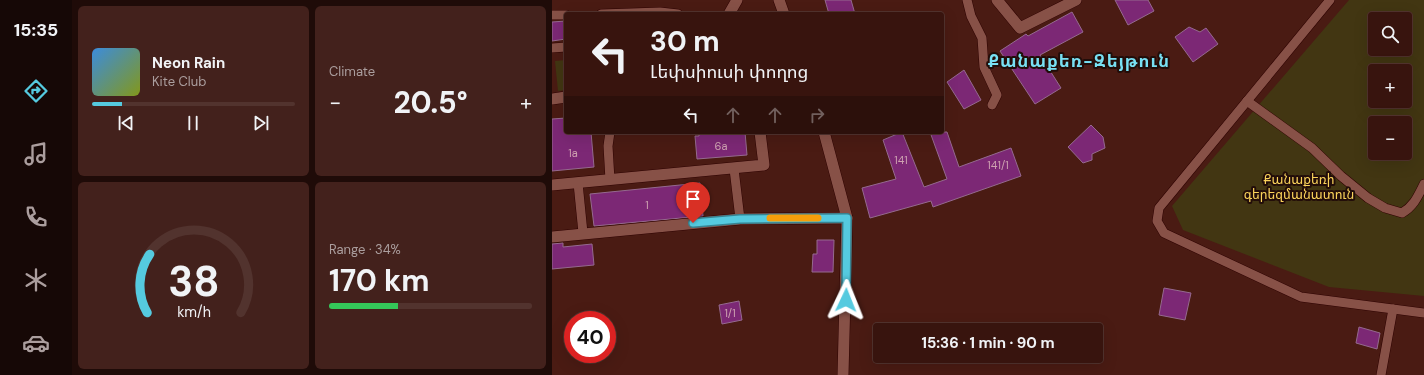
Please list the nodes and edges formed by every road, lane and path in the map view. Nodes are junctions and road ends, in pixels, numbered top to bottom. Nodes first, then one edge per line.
1 (738, 0) edge
2 (779, 0) edge
3 (967, 0) edge
4 (997, 0) edge
5 (1076, 0) edge
6 (1330, 0) edge
7 (730, 12) edge
8 (783, 12) edge
9 (564, 15) edge
10 (552, 16) edge
11 (564, 47) edge
12 (552, 48) edge
13 (564, 98) edge
14 (552, 99) edge
15 (1247, 101) junction
16 (992, 105) dead end
17 (610, 134) edge
18 (760, 134) edge
19 (825, 134) edge
20 (734, 169) junction
21 (610, 180) junction
22 (578, 183) junction
23 (1424, 184) edge
24 (552, 185) edge
25 (847, 218) junction
26 (740, 219) junction
27 (583, 233) junction
28 (552, 236) edge
29 (1393, 309) junction
30 (1424, 313) edge
31 (843, 375) edge
32 (1381, 375) edge

1 - 7 street
2 - 8 street
3 - 16 lane
4 - 5 street
6 - 15 lane
9 - 10 lane
11 - 12 lane
13 - 14 street
15 - 23 lane
15 - 29 lane
17 - 21 lane
18 - 20 street
19 - 25 street
20 - 21 street
20 - 26 lane
21 - 22 street
22 - 24 street
22 - 27 lane
25 - 26 street
25 - 31 street
26 - 27 street
27 - 28 street
29 - 30 lane
29 - 32 lane

